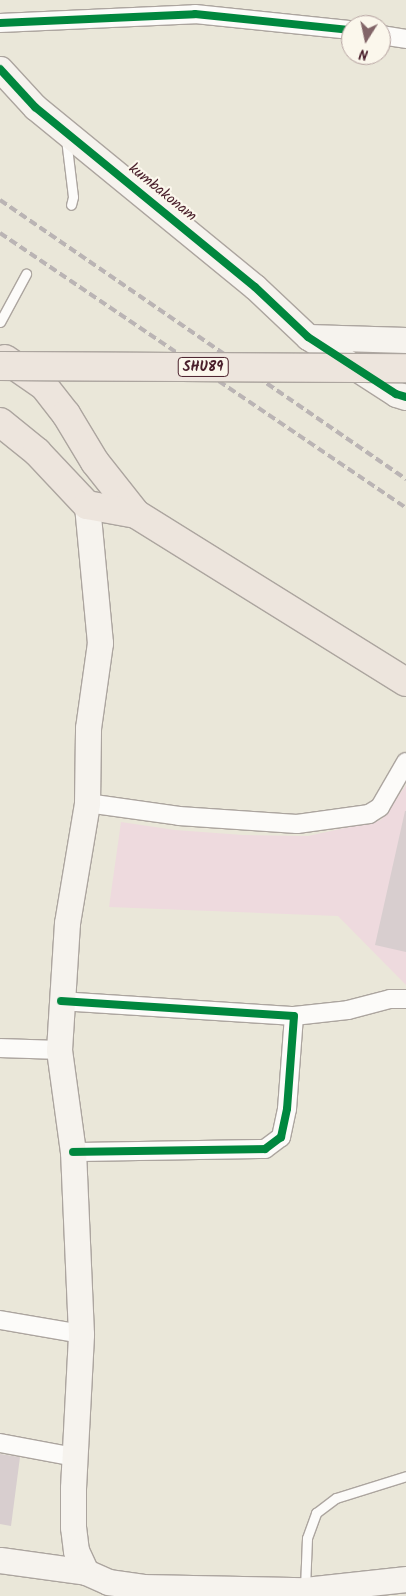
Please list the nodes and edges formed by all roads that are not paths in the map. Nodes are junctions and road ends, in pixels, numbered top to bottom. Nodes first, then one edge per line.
1 (0, 23) edge
2 (341, 29) edge
3 (391, 37) edge
4 (406, 39) edge
5 (0, 69) edge
6 (65, 132) junction
7 (72, 205) dead end
8 (26, 274) dead end
9 (0, 322) edge
10 (308, 337) junction
11 (406, 340) edge
12 (0, 356) edge
13 (0, 366) edge
14 (406, 368) edge
15 (406, 397) edge
16 (0, 422) edge
17 (87, 505) junction
18 (136, 514) junction
19 (406, 682) edge
20 (406, 762) edge
21 (86, 803) junction
22 (406, 999) edge
23 (61, 1001) junction
24 (294, 1016) junction
25 (0, 1048) edge
26 (59, 1050) junction
27 (73, 1152) junction
28 (0, 1320) edge
29 (81, 1334) junction
30 (0, 1443) edge
31 (75, 1457) junction
32 (406, 1476) edge
33 (0, 1560) edge
34 (86, 1572) junction
35 (406, 1579) edge
36 (305, 1590) junction
37 (364, 1590) edge
38 (238, 1592) edge

1 - 2 street
3 - 4 street
5 - 6 main road, kumbakonam
6 - 7 lane
6 - 10 main road, kumbakonam
8 - 9 lane
10 - 11 main road
10 - 15 main road, kumbakonam
12 - 18 main road
13 - 14 main road, SHU89, bridge
16 - 17 main road
17 - 18 main road
17 - 21 main road
18 - 19 main road
20 - 21 street
21 - 23 main road
22 - 24 street
23 - 24 street
23 - 26 main road
24 - 27 street
25 - 26 street
26 - 27 main road
27 - 29 main road
28 - 29 street
29 - 31 main road
30 - 31 street
31 - 34 main road
32 - 36 lane
33 - 34 main road
34 - 38 main road
35 - 37 main road
36 - 37 main road
36 - 38 main road

